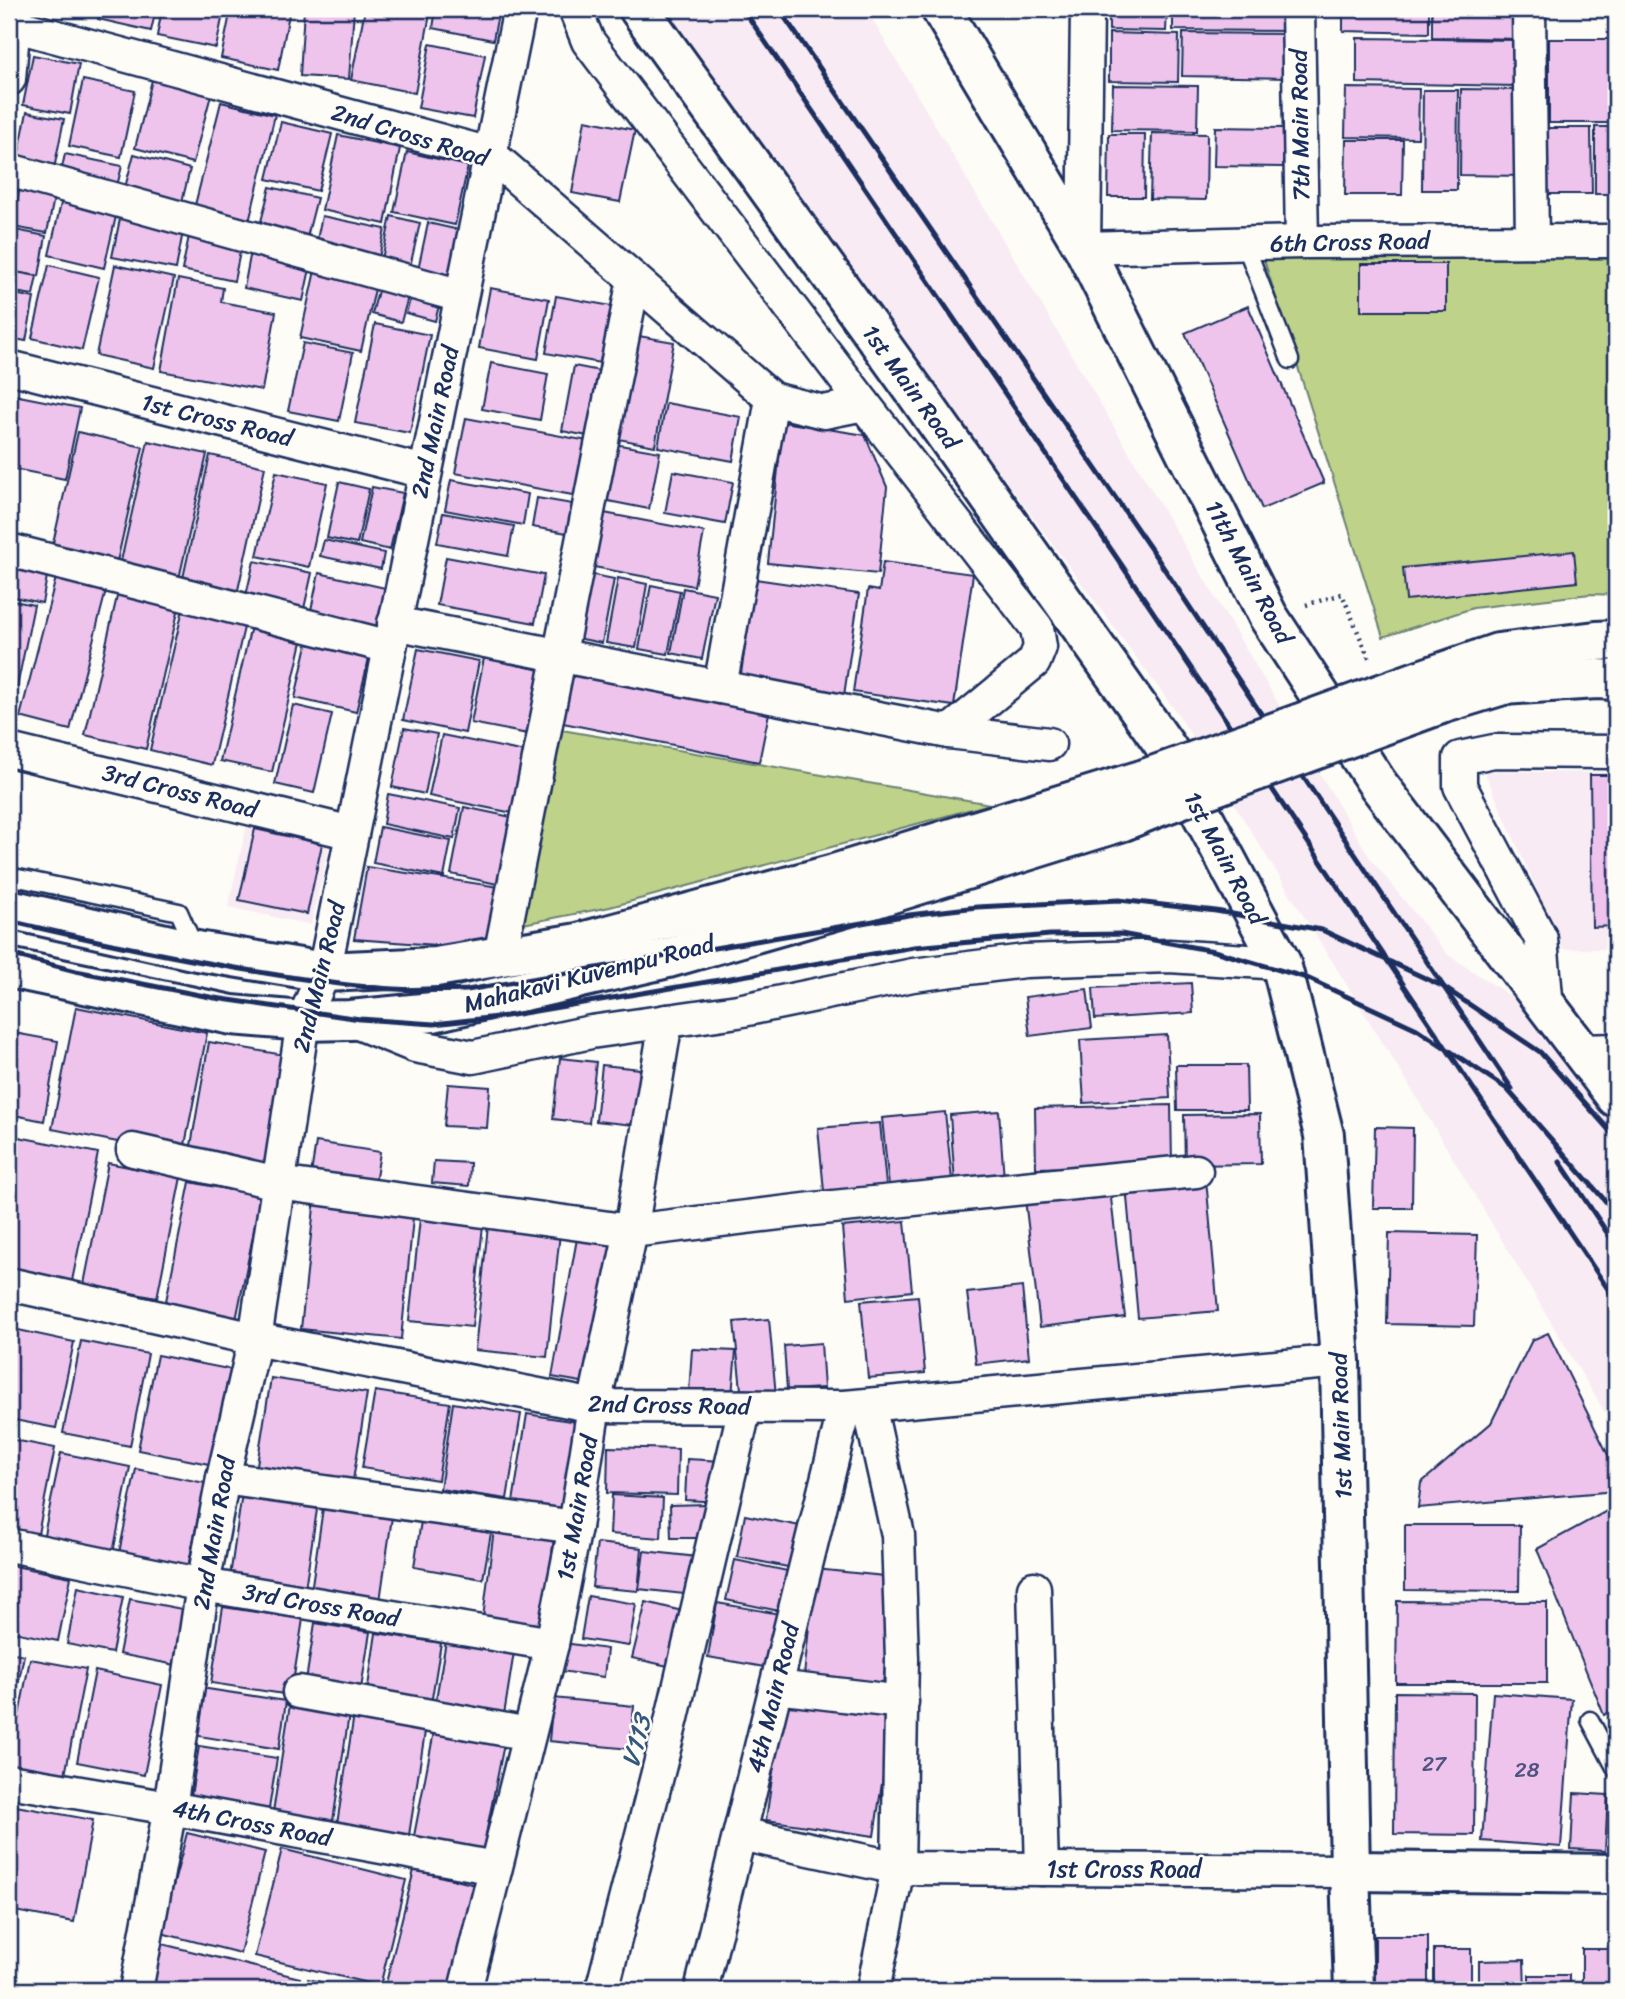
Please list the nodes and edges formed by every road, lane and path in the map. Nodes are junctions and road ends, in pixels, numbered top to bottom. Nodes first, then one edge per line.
1 (520, 9) edge
2 (575, 9) edge
3 (639, 9) edge
4 (942, 9) edge
5 (1087, 9) edge
6 (1298, 9) edge
7 (1529, 9) edge
8 (14, 17) edge
9 (9, 79) edge
10 (490, 154) junction
11 (9, 170) edge
12 (1532, 241) junction
13 (1616, 241) edge
14 (1302, 242) junction
15 (1245, 244) junction
16 (1084, 248) junction
17 (634, 279) junction
18 (461, 296) junction
19 (1290, 360) dead end
20 (9, 367) edge
21 (772, 399) junction
22 (864, 404) junction
23 (425, 472) junction
24 (9, 550) edge
25 (1268, 616) junction
26 (392, 635) junction
27 (1616, 640) edge
28 (558, 656) junction
29 (1371, 663) dead end
30 (1616, 680) edge
31 (720, 687) junction
32 (1432, 692) junction
33 (949, 732) junction
34 (1049, 744) dead end
35 (9, 750) edge
36 (1616, 751) edge
37 (1150, 794) junction
38 (352, 833) junction
39 (9, 876) edge
40 (9, 909) edge
41 (197, 951) junction
42 (500, 956) junction
43 (1281, 962) junction
44 (9, 968) edge
45 (324, 972) junction
46 (1547, 1008) junction
47 (350, 1020) junction
48 (303, 1021) junction
49 (666, 1021) junction
50 (1598, 1050) edge
51 (1616, 1097) edge
52 (133, 1150) dead end
53 (1196, 1171) dead end
54 (278, 1183) junction
55 (631, 1231) junction
56 (9, 1283) edge
57 (255, 1339) junction
58 (1340, 1361) junction
59 (594, 1406) junction
60 (857, 1406) junction
61 (745, 1407) junction
62 (223, 1478) junction
63 (575, 1527) junction
64 (9, 1545) edge
65 (203, 1585) junction
66 (1034, 1588) dead end
67 (552, 1644) junction
68 (776, 1687) junction
69 (299, 1692) dead end
70 (902, 1702) junction
71 (1590, 1720) dead end
72 (529, 1734) junction
73 (1616, 1769) edge
74 (9, 1781) edge
75 (170, 1808) junction
76 (740, 1835) junction
77 (495, 1868) junction
78 (898, 1868) junction
79 (1042, 1869) junction
80 (1350, 1871) junction
81 (1616, 1874) edge
82 (136, 1990) edge
83 (465, 1990) edge
84 (602, 1990) edge
85 (701, 1990) edge
86 (873, 1990) edge
87 (1354, 1990) edge

1 - 10 street, 2nd Main Road
2 - 22 street
3 - 43 main road, 1st Main Road
4 - 16 main road, 11th Main Road
5 - 16 street
6 - 14 street, 7th Main Road
7 - 12 street
8 - 9 street
8 - 10 street, 2nd Cross Road
10 - 17 street, 2nd Cross Road
10 - 18 street, 2nd Main Road
11 - 18 street
12 - 13 street, 6th Cross Road
12 - 14 street, 6th Cross Road
14 - 15 street, 6th Cross Road
15 - 16 street, 6th Cross Road
15 - 19 lane
16 - 25 main road, 11th Main Road
17 - 21 street, 2nd Cross Road
17 - 28 street
18 - 23 street, 2nd Main Road
20 - 23 street, 1st Cross Road
21 - 22 street, 2nd Cross Road
21 - 31 street
22 - 33 street
23 - 26 street, 2nd Main Road
24 - 26 street
25 - 29 path
25 - 46 main road, 11th Main Road
26 - 28 street
26 - 38 street, 2nd Main Road
27 - 32 main road
28 - 31 street
28 - 42 street
30 - 32 main road
31 - 33 street
32 - 37 main road, bridge
33 - 34 street
35 - 38 street, 3rd Cross Road
36 - 46 street
37 - 42 main road, Mahakavi Kuvempu Road
37 - 47 main road, Mahakavi Kuvempu Road
38 - 45 street, 2nd Main Road
39 - 41 lane
40 - 41 main road, Mahakavi Kuvempu Road
41 - 45 main road, Mahakavi Kuvempu Road
42 - 45 main road, Mahakavi Kuvempu Road
43 - 49 street
43 - 58 main road, 1st Main Road
44 - 48 main road, Mahakavi Kuvempu Road
45 - 48 street, 2nd Main Road
46 - 50 main road, 11th Main Road
47 - 48 main road, Mahakavi Kuvempu Road
47 - 49 street
48 - 54 street, 2nd Main Road
49 - 55 street, 1st Main Road
50 - 51 main road, 11th Main Road
52 - 54 street
53 - 55 street
54 - 55 street
54 - 57 street, 2nd Main Road
55 - 59 street, 1st Main Road
56 - 57 street, 2nd Cross Road
57 - 59 street, 2nd Cross Road
57 - 62 street, 2nd Main Road
58 - 60 street, 2nd Cross Road
58 - 80 main road, 1st Main Road
59 - 61 street, 2nd Cross Road
59 - 63 street, 1st Main Road
60 - 61 street, 2nd Cross Road
60 - 68 street, 4th Main Road
60 - 70 street
61 - 84 street
62 - 63 street
62 - 65 street, 2nd Main Road
63 - 67 street, 1st Main Road
64 - 65 street, 3rd Cross Road
65 - 67 street, 3rd Cross Road
65 - 75 street, 2nd Main Road
66 - 79 street
67 - 72 street, 1st Main Road
68 - 70 street
68 - 76 street, 4th Main Road
69 - 72 street
70 - 78 street
71 - 73 lane
72 - 77 street, 1st Main Road
74 - 75 street, 4th Cross Road
75 - 77 street, 4th Cross Road
75 - 82 street, 2nd Main Road
76 - 78 street, 1st Cross Road
76 - 85 street, 4th Main Road
77 - 83 street, 1st Main Road
78 - 79 street, 1st Cross Road
78 - 86 street
79 - 80 street, 1st Cross Road
80 - 81 main road
80 - 87 main road, 1st Main Road

